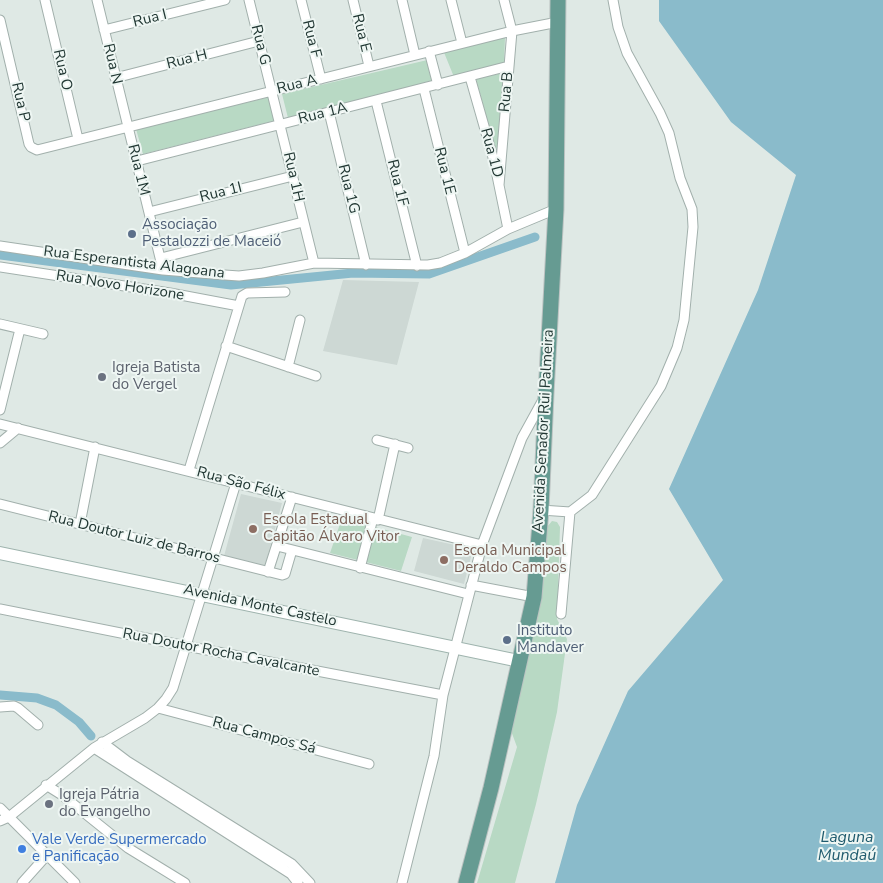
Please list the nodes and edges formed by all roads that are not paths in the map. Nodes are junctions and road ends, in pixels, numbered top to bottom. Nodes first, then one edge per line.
1 (45, 0) edge
2 (97, 0) edge
3 (225, 0) edge
4 (249, 0) edge
5 (302, 0) edge
6 (353, 0) edge
7 (402, 0) edge
8 (451, 0) edge
9 (504, 0) edge
10 (558, 0) edge
11 (613, 0) edge
12 (0, 20) edge
13 (558, 22) junction
14 (104, 30) junction
15 (512, 31) junction
16 (259, 42) junction
17 (462, 43) junction
18 (429, 51) junction
19 (415, 55) junction
20 (369, 66) junction
21 (509, 66) junction
22 (470, 77) junction
23 (115, 78) junction
24 (321, 79) junction
25 (438, 85) junction
26 (424, 89) junction
27 (272, 91) junction
28 (376, 101) junction
29 (329, 112) junction
30 (280, 125) junction
31 (128, 128) junction
32 (78, 139) junction
33 (37, 150) joint
34 (137, 161) junction
35 (293, 176) junction
36 (499, 186) junction
37 (556, 209) junction
38 (149, 212) junction
39 (304, 222) junction
40 (508, 229) junction
41 (0, 246) edge
42 (465, 253) junction
43 (161, 258) junction
44 (314, 263) junction
45 (366, 265) junction
46 (0, 266) edge
47 (417, 266) junction
48 (163, 270) junction
49 (246, 286) junction
50 (286, 292) dead end
51 (239, 306) junction
52 (300, 320) dead end
53 (0, 324) edge
54 (20, 329) junction
55 (43, 334) dead end
56 (226, 346) junction
57 (288, 366) junction
58 (316, 376) dead end
59 (546, 394) junction
60 (0, 410) edge
61 (0, 424) edge
62 (18, 428) junction
63 (377, 440) dead end
64 (0, 443) edge
65 (395, 444) junction
66 (95, 447) junction
67 (408, 448) dead end
68 (189, 470) junction
69 (236, 483) junction
70 (292, 497) junction
71 (0, 504) edge
72 (541, 510) junction
73 (570, 512) junction
74 (375, 519) junction
75 (80, 524) junction
76 (482, 545) junction
77 (277, 546) junction
78 (292, 550) junction
79 (0, 553) edge
80 (213, 558) junction
81 (360, 568) junction
82 (268, 572) junction
83 (471, 585) junction
84 (202, 594) junction
85 (468, 594) junction
86 (534, 597) junction
87 (0, 609) edge
88 (561, 614) dead end
89 (186, 646) junction
90 (455, 647) junction
91 (520, 661) junction
92 (442, 695) junction
93 (0, 707) edge
94 (158, 708) junction
95 (38, 725) dead end
96 (98, 745) junction
97 (369, 764) dead end
98 (46, 785) junction
99 (0, 808) edge
100 (9, 817) junction
101 (0, 823) edge
102 (47, 855) junction
103 (288, 867) junction
104 (22, 883) edge
105 (75, 883) edge
106 (185, 883) edge
107 (298, 883) edge
108 (310, 883) edge
109 (402, 883) edge
110 (466, 883) edge

1 - 32 street, Rua O
2 - 14 street, Rua N
3 - 14 street, Rua I
4 - 16 street, Rua G
5 - 24 street, Rua F
6 - 20 street, Rua E
7 - 19 street
8 - 17 street
9 - 15 street, Rua B
10 - 13 main road, Avenida Senador Rui Palmeira
11 - 73 street
12 - 33 street, Rua P
13 - 15 street, Rua A
13 - 37 main road, Avenida Senador Rui Palmeira
14 - 23 street, Rua N
15 - 17 street, Rua A
15 - 21 street, Rua B
16 - 23 street, Rua H
16 - 27 street, Rua G
17 - 18 street, Rua A
18 - 19 street, Rua A
18 - 25 street
19 - 20 street, Rua A
20 - 24 street, Rua A
21 - 22 street, Rua 1A
21 - 36 street, Rua B
22 - 25 street, Rua 1A
22 - 36 street, Rua 1D
23 - 31 street, Rua N
24 - 27 street, Rua A
25 - 26 street, Rua 1A
26 - 28 street, Rua 1A
26 - 42 street, Rua 1E
27 - 30 street, Rua 1H
27 - 31 street, Rua A
28 - 29 street, Rua 1A
28 - 47 street, Rua 1F
29 - 30 street, Rua 1A
29 - 45 street, Rua 1G
30 - 34 street, Rua 1A
30 - 35 street, Rua 1H
31 - 32 street, Rua A
31 - 34 street, Rua 1M
32 - 33 street, Rua A
34 - 38 street, Rua 1M
35 - 38 street, Rua 1I
35 - 39 street, Rua 1H
36 - 40 street, Rua 1D
37 - 40 street, Rua Esperantista Alagoana
37 - 59 main road, Avenida Senador Rui Palmeira
38 - 43 street, Rua 1M
39 - 43 street
39 - 44 street, Rua 1H
40 - 42 street, Rua Esperantista Alagoana
41 - 48 street, Rua Esperantista Alagoana
42 - 47 street, Rua Esperantista Alagoana
43 - 48 street, Rua 1M
44 - 45 street, Rua Esperantista Alagoana
44 - 49 street, Rua Esperantista Alagoana
45 - 47 street, Rua Esperantista Alagoana
46 - 51 street, Rua Novo Horizone
48 - 49 street, Rua Esperantista Alagoana
49 - 50 street
49 - 51 street
51 - 56 street
52 - 57 street
53 - 54 street
54 - 55 street
54 - 60 street
56 - 57 street
56 - 68 street
57 - 58 street
59 - 72 main road, Avenida Senador Rui Palmeira
59 - 76 street
61 - 62 street, Rua São Félix
62 - 64 street
62 - 66 street, Rua São Félix
63 - 65 street
65 - 67 street
65 - 74 street
66 - 68 street, Rua São Félix
66 - 75 street
68 - 69 street, Rua São Félix
69 - 70 street, Rua São Félix
69 - 80 street
70 - 74 street, Rua São Félix
70 - 77 street
71 - 75 street, Rua Doutor Luiz de Barros
72 - 73 street
72 - 86 main road, Avenida Senador Rui Palmeira
73 - 88 street
74 - 76 street, Rua São Félix
74 - 81 street
75 - 80 street, Rua Doutor Luiz de Barros
76 - 83 street
77 - 78 street
77 - 82 street
78 - 81 street
78 - 82 street
79 - 84 street, Avenida Monte Castelo
80 - 82 street, Rua Doutor Luiz de Barros
80 - 84 street
81 - 85 street
83 - 85 street
83 - 86 street
84 - 89 street
84 - 90 street, Avenida Monte Castelo
85 - 90 street
86 - 91 main road, Avenida Senador Rui Palmeira
87 - 89 street, Rua Doutor Rocha Cavalcante
89 - 92 street, Rua Doutor Rocha Cavalcante
89 - 94 street
90 - 91 street, Avenida Monte Castelo
90 - 92 street
91 - 110 main road, Avenida Senador Rui Palmeira
92 - 109 street
93 - 95 street
94 - 96 street
94 - 97 street, Rua Campos Sá
96 - 98 street
96 - 103 street
98 - 100 street
98 - 106 street
99 - 100 street
100 - 101 street
100 - 102 street
102 - 104 street
102 - 105 street
103 - 107 street
103 - 108 street

